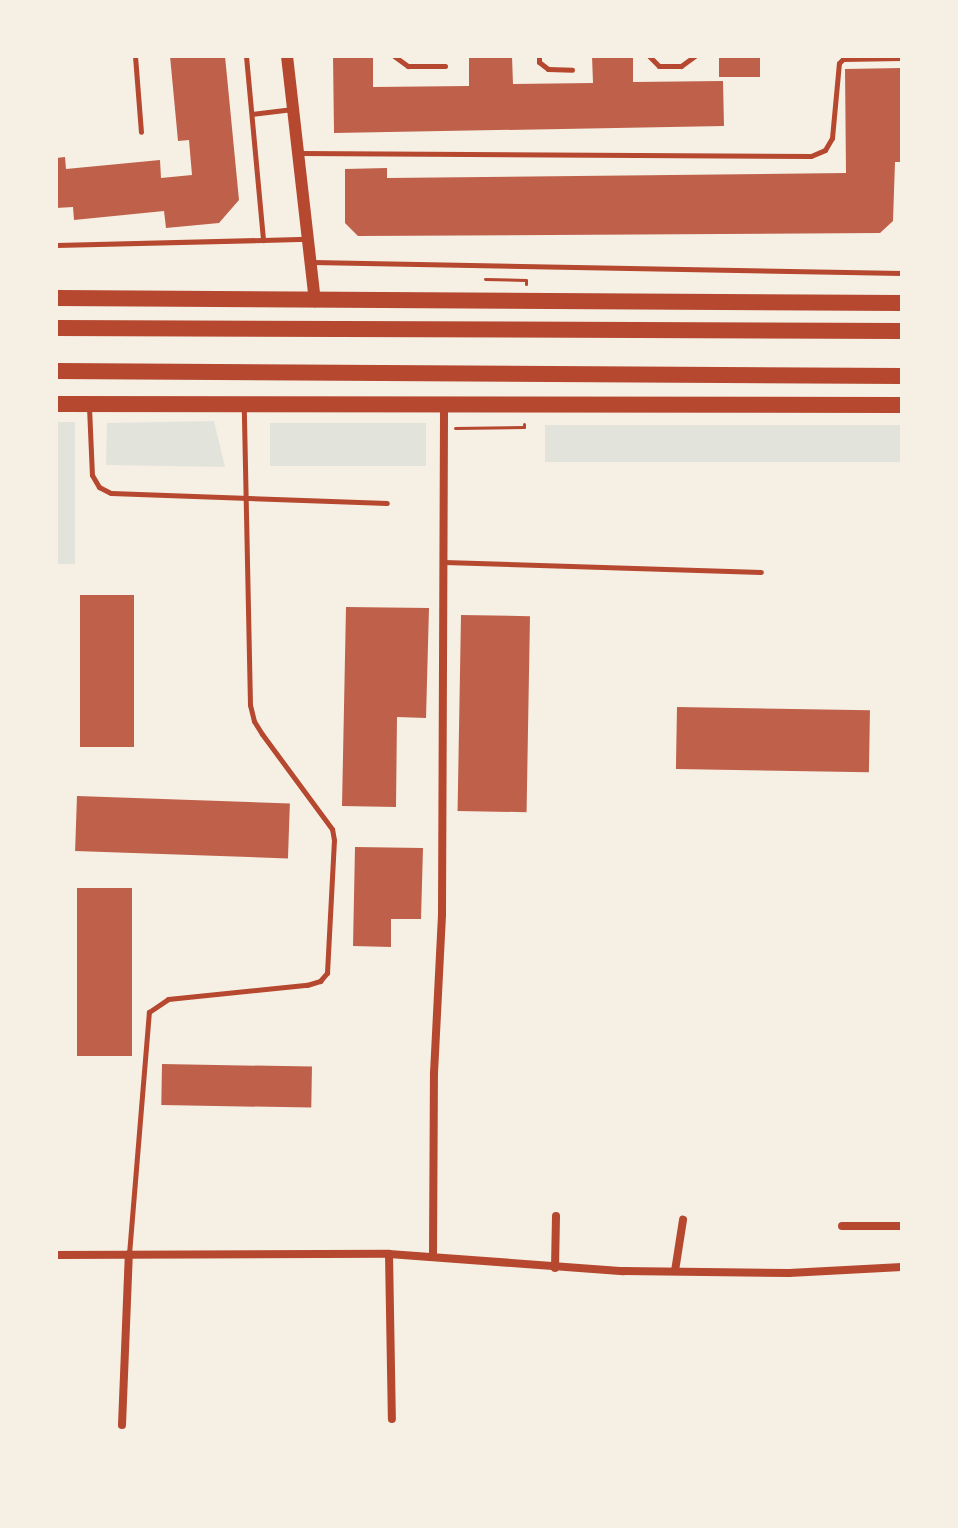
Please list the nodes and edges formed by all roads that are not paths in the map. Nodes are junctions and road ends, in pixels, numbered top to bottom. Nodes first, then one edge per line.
1 (135, 56) edge
2 (246, 56) edge
3 (287, 56) edge
4 (394, 56) edge
5 (539, 56) edge
6 (649, 56) edge
7 (695, 56) edge
8 (902, 58) edge
9 (445, 66) dead end
10 (572, 70) dead end
11 (294, 109) junction
12 (252, 114) junction
13 (141, 132) dead end
14 (300, 153) junction
15 (309, 239) junction
16 (263, 240) junction
17 (56, 245) edge
18 (312, 262) junction
19 (902, 273) edge
20 (56, 298) edge
21 (315, 301) junction
22 (902, 303) edge
23 (56, 328) edge
24 (902, 331) edge
25 (56, 371) edge
26 (902, 376) edge
27 (89, 403) junction
28 (244, 403) junction
29 (56, 404) edge
30 (444, 405) junction
31 (902, 405) edge
32 (246, 500) junction
33 (387, 503) dead end
34 (444, 562) junction
35 (761, 572) dead end
36 (556, 1216) dead end
37 (683, 1220) dead end
38 (842, 1226) dead end
39 (902, 1226) edge
40 (129, 1254) junction
41 (389, 1254) junction
42 (56, 1255) edge
43 (433, 1256) junction
44 (902, 1267) edge
45 (555, 1268) junction
46 (675, 1271) junction
47 (392, 1419) dead end
48 (122, 1425) dead end

1 - 13 lane
2 - 12 lane
3 - 11 street
4 - 9 lane
5 - 10 lane
6 - 7 lane
8 - 14 lane
11 - 12 lane
11 - 14 street
12 - 16 lane
14 - 15 street
15 - 16 lane
15 - 18 street
16 - 17 lane
18 - 19 lane
18 - 21 street
20 - 21 highway
21 - 22 highway
23 - 24 highway
25 - 26 highway
27 - 28 highway
27 - 29 highway
27 - 32 lane
28 - 30 highway
28 - 32 lane
30 - 31 highway
30 - 34 street
32 - 33 lane
32 - 40 lane
34 - 35 lane
34 - 43 street
36 - 45 street
37 - 46 street
38 - 39 street
40 - 41 street
40 - 42 street
40 - 48 street
41 - 43 street
41 - 47 street
43 - 45 street
44 - 46 street
45 - 46 street

